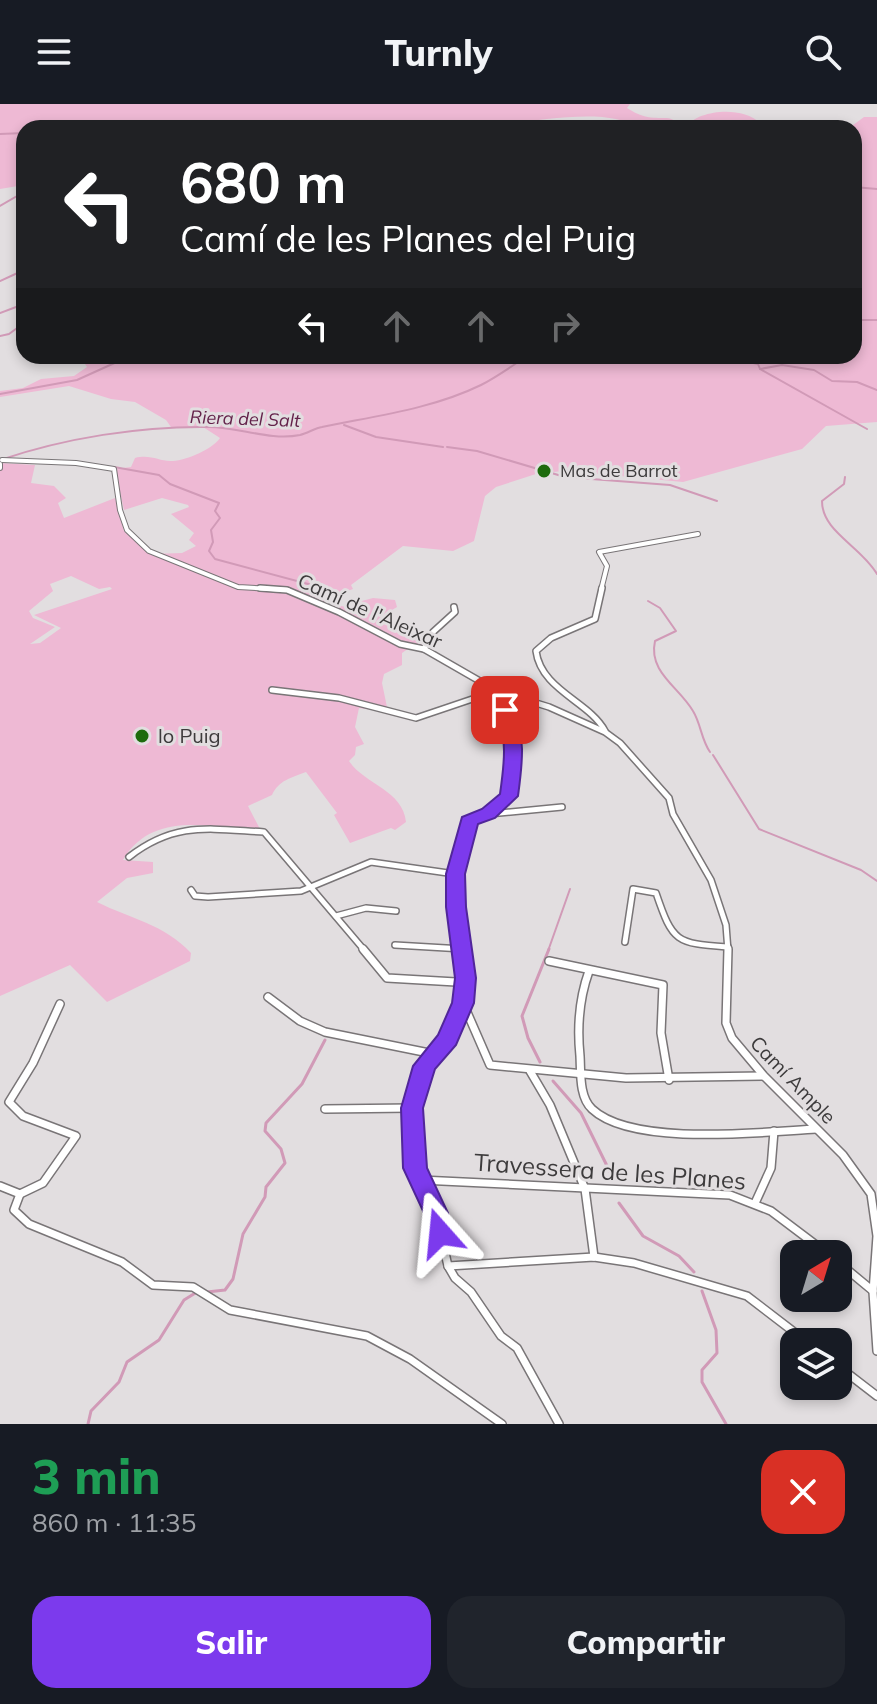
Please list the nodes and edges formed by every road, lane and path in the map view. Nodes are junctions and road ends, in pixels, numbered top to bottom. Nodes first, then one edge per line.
1 (1, 464) edge
2 (698, 534) dead end
3 (456, 609) dead end
4 (424, 649) junction
5 (272, 690) dead end
6 (497, 691) junction
7 (390, 703) dead end
8 (388, 711) junction
9 (605, 732) junction
10 (562, 807) dead end
11 (488, 814) junction
12 (129, 857) dead end
13 (455, 874) junction
14 (312, 888) junction
15 (191, 890) dead end
16 (396, 911) dead end
17 (336, 916) junction
18 (625, 942) dead end
19 (395, 945) dead end
20 (728, 947) junction
21 (463, 949) junction
22 (549, 961) dead end
23 (589, 971) junction
24 (465, 988) junction
25 (268, 997) dead end
26 (463, 1003) junction
27 (60, 1004) dead end
28 (434, 1054) junction
29 (529, 1070) junction
30 (581, 1076) junction
31 (764, 1076) junction
32 (669, 1080) junction
33 (412, 1108) junction
34 (325, 1109) dead end
35 (817, 1129) junction
36 (774, 1131) junction
37 (421, 1180) junction
38 (0, 1186) edge
39 (585, 1189) junction
40 (20, 1194) junction
41 (756, 1201) junction
42 (811, 1240) edge
43 (594, 1257) junction
44 (448, 1266) junction
45 (852, 1274) edge
46 (873, 1292) junction
47 (789, 1328) edge
48 (877, 1351) edge
49 (852, 1377) edge
50 (877, 1396) edge
51 (502, 1424) edge
52 (559, 1424) edge

1 - 4 street, Camí de l'Aleixar
2 - 9 street
3 - 4 street
4 - 6 street, Camí de l'Aleixar
5 - 8 street
6 - 8 street
6 - 9 street, Camí Ample
6 - 11 street
7 - 8 street
9 - 20 street, Camí Ample
10 - 11 street
11 - 13 street
12 - 14 street
13 - 14 street
13 - 21 street
14 - 15 street
14 - 17 street
16 - 17 street
17 - 24 street
18 - 20 street
19 - 21 street
20 - 31 street, Camí Ample
21 - 24 street
22 - 23 street
23 - 30 street
23 - 32 street
24 - 26 street
25 - 28 street
26 - 28 street
26 - 29 street
27 - 40 street
28 - 33 street
29 - 30 street
29 - 39 street
30 - 32 street
30 - 36 street
31 - 32 street
31 - 35 street, Camí Ample
33 - 34 street
33 - 37 street
35 - 36 street
35 - 46 street, Camí Ample
36 - 41 street
37 - 39 street, Travessera de les Planes
37 - 44 street
38 - 40 street
39 - 41 street, Travessera de les Planes
39 - 43 street
40 - 51 street
41 - 42 street, Travessera de les Planes
43 - 44 street
43 - 47 street
44 - 52 street
45 - 46 street
46 - 48 street, Camí Ample
49 - 50 street

